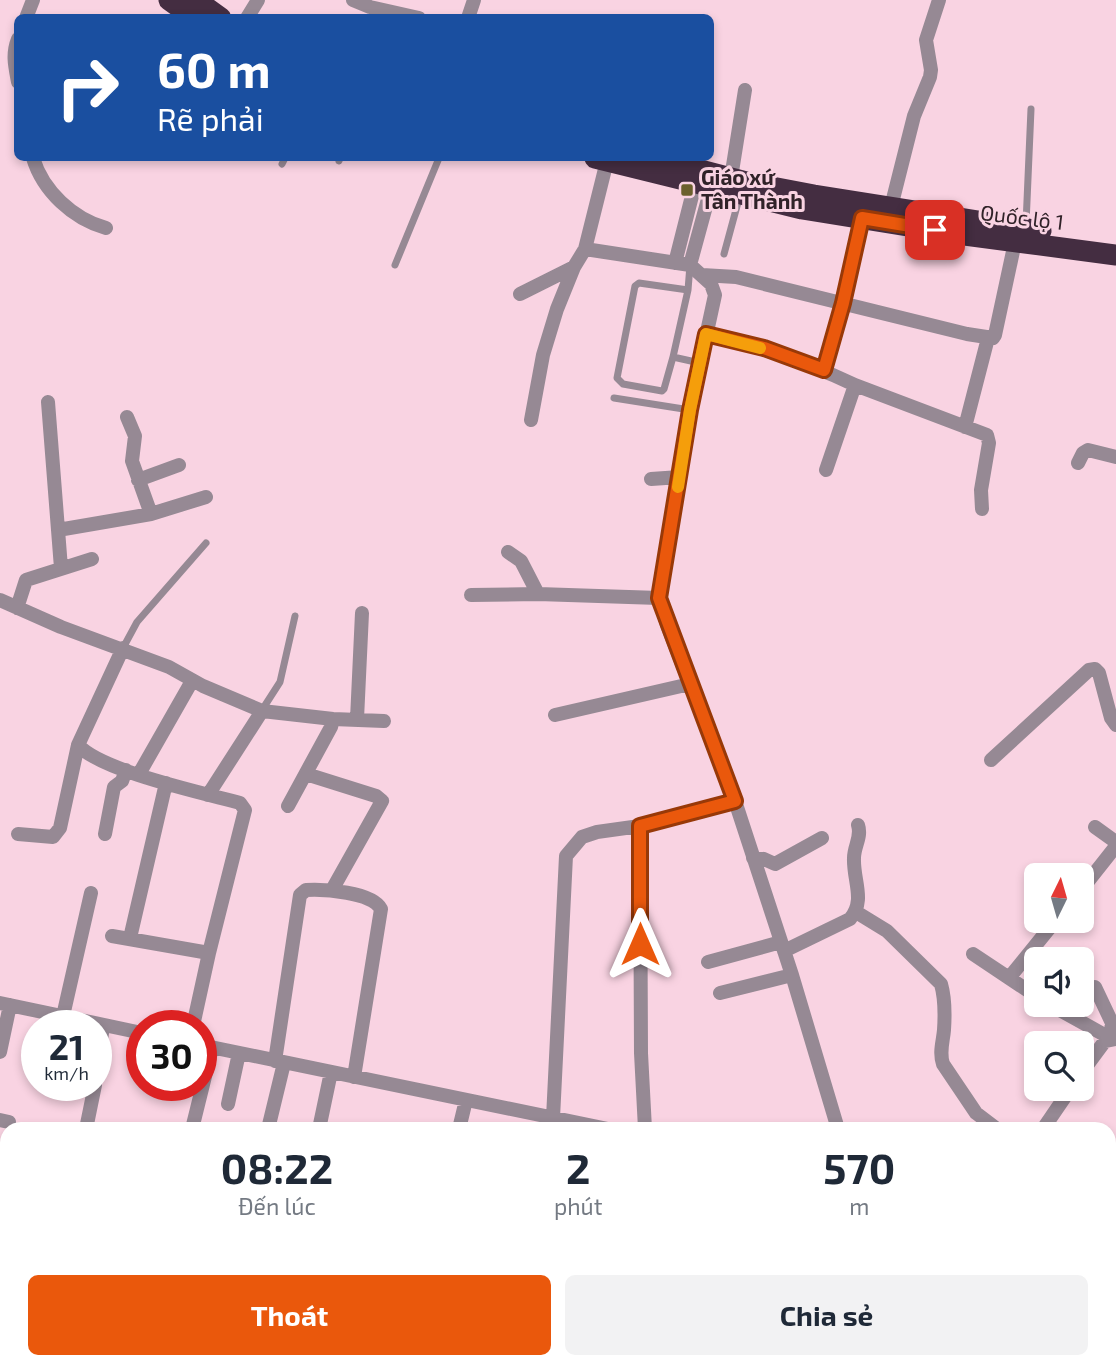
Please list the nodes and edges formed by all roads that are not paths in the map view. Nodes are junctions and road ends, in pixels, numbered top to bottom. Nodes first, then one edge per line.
1 (169, 0) edge
2 (196, 0) edge
3 (353, 0) edge
4 (939, 0) edge
5 (188, 14) edge
6 (215, 14) edge
7 (401, 14) edge
8 (10, 44) edge
9 (14, 63) edge
10 (745, 90) dead end
11 (1031, 109) dead end
12 (34, 161) edge
13 (438, 161) edge
14 (601, 161) edge
15 (609, 161) edge
16 (660, 161) edge
17 (703, 186) junction
18 (736, 186) junction
19 (891, 207) junction
20 (862, 218) junction
21 (106, 228) dead end
22 (1021, 235) junction
23 (1116, 243) edge
24 (585, 249) junction
25 (724, 254) dead end
26 (1116, 255) edge
27 (683, 264) junction
28 (395, 265) dead end
29 (574, 267) junction
30 (702, 275) junction
31 (688, 290) junction
32 (520, 294) dead end
33 (843, 303) junction
34 (706, 334) junction
35 (988, 338) junction
36 (673, 356) junction
37 (700, 363) junction
38 (824, 370) junction
39 (855, 385) junction
40 (614, 398) dead end
41 (48, 402) dead end
42 (690, 410) junction
43 (127, 417) dead end
44 (531, 420) dead end
45 (965, 427) junction
46 (1116, 457) edge
47 (1078, 463) dead end
48 (179, 465) dead end
49 (826, 470) dead end
50 (680, 477) junction
51 (651, 479) dead end
52 (138, 480) junction
53 (206, 497) dead end
54 (982, 509) dead end
55 (151, 514) junction
56 (58, 530) junction
57 (206, 542) dead end
58 (508, 552) dead end
59 (92, 559) dead end
60 (61, 568) junction
61 (538, 594) junction
62 (471, 595) dead end
63 (659, 598) junction
64 (0, 600) edge
65 (17, 608) junction
66 (362, 613) dead end
67 (295, 616) dead end
68 (123, 648) junction
69 (192, 681) junction
70 (690, 684) junction
71 (262, 711) junction
72 (555, 715) dead end
73 (333, 719) junction
74 (357, 719) junction
75 (384, 722) dead end
76 (1116, 725) edge
77 (78, 745) junction
78 (991, 760) dead end
79 (132, 772) junction
80 (306, 774) junction
81 (166, 783) junction
82 (208, 795) junction
83 (735, 801) junction
84 (288, 806) dead end
85 (858, 825) dead end
86 (640, 826) junction
87 (1095, 827) dead end
88 (18, 834) dead end
89 (105, 834) dead end
90 (822, 838) dead end
91 (1116, 844) edge
92 (753, 858) junction
93 (1094, 873) edge
94 (332, 890) junction
95 (91, 893) dead end
96 (856, 912) junction
97 (1045, 933) edge
98 (112, 936) dead end
99 (130, 938) junction
100 (782, 946) junction
101 (209, 953) junction
102 (973, 954) dead end
103 (708, 962) dead end
104 (792, 975) junction
105 (1009, 978) junction
106 (1095, 987) dead end
107 (1024, 988) edge
108 (720, 993) dead end
109 (5, 1004) edge
110 (34, 1010) edge
111 (64, 1010) edge
112 (197, 1010) edge
113 (1078, 1017) edge
114 (1114, 1033) edge
115 (217, 1048) edge
116 (0, 1052) edge
117 (239, 1053) junction
118 (1094, 1054) edge
119 (279, 1062) junction
120 (331, 1072) junction
121 (354, 1077) junction
122 (466, 1100) junction
123 (92, 1101) edge
124 (197, 1101) edge
125 (1062, 1101) edge
126 (228, 1104) dead end
127 (87, 1122) edge
128 (193, 1122) edge
129 (269, 1122) edge
130 (320, 1122) edge
131 (461, 1122) edge
132 (558, 1122) edge
133 (645, 1122) edge
134 (836, 1122) edge
135 (988, 1122) edge
136 (1049, 1122) edge

1 - 5 highway
2 - 6 highway
3 - 7 street
4 - 19 street
8 - 9 street
10 - 18 street
11 - 22 lane
12 - 21 street
13 - 28 lane
14 - 24 street
15 - 17 highway, Quốc lộ 1
16 - 18 highway, Quốc lộ 1
17 - 18 highway, Quốc lộ 1
17 - 27 street
18 - 19 highway, Quốc lộ 1
18 - 20 highway, Quốc lộ 1
18 - 25 lane
19 - 22 highway, Quốc lộ 1
20 - 22 highway, Quốc lộ 1
20 - 33 street
22 - 23 highway, Quốc lộ 1
22 - 26 highway, Quốc lộ 1
22 - 35 street
24 - 27 street
24 - 29 street
27 - 30 street
27 - 31 lane
29 - 32 street
29 - 44 street
30 - 33 street
30 - 34 street
31 - 36 lane
31 - 36 lane
33 - 35 street
33 - 38 street
34 - 37 street
34 - 38 street
35 - 45 street
36 - 37 lane
37 - 42 street
38 - 39 street
39 - 45 street
39 - 49 street
40 - 42 lane
41 - 56 street
42 - 50 street
43 - 52 street
45 - 54 street
46 - 47 street
48 - 52 street
50 - 51 street
50 - 63 street
52 - 55 street
53 - 55 street
55 - 56 street
56 - 60 street
57 - 68 lane
58 - 61 street
59 - 60 street
60 - 65 street
61 - 62 street
61 - 63 street
63 - 70 street
64 - 65 street
65 - 68 street
66 - 74 street
67 - 71 lane
68 - 69 street
68 - 77 street
69 - 71 street
69 - 79 street
70 - 72 street
70 - 83 street
71 - 73 street
71 - 82 street
73 - 74 street
73 - 80 street
74 - 75 street
76 - 78 street
77 - 79 street
77 - 88 street
79 - 81 street
79 - 89 street
80 - 84 street
80 - 94 street
81 - 82 street
81 - 99 street
82 - 101 street
83 - 86 street
83 - 92 street
85 - 96 street
86 - 132 street
86 - 133 street
87 - 91 street
90 - 92 street
91 - 93 street
92 - 100 street
94 - 119 street
94 - 121 street
95 - 111 street
96 - 100 street
96 - 135 street
97 - 105 street
98 - 99 street
99 - 101 street
100 - 103 street
100 - 104 street
101 - 112 street
102 - 105 street
104 - 108 street
104 - 134 street
105 - 107 street
106 - 114 street
109 - 110 street
109 - 116 street
113 - 114 street
114 - 118 street
115 - 117 street
117 - 119 street
117 - 126 street
119 - 120 street
119 - 129 street
120 - 121 street
120 - 130 street
121 - 122 street
122 - 131 street
122 - 132 street
123 - 127 street
124 - 128 street
125 - 136 street

